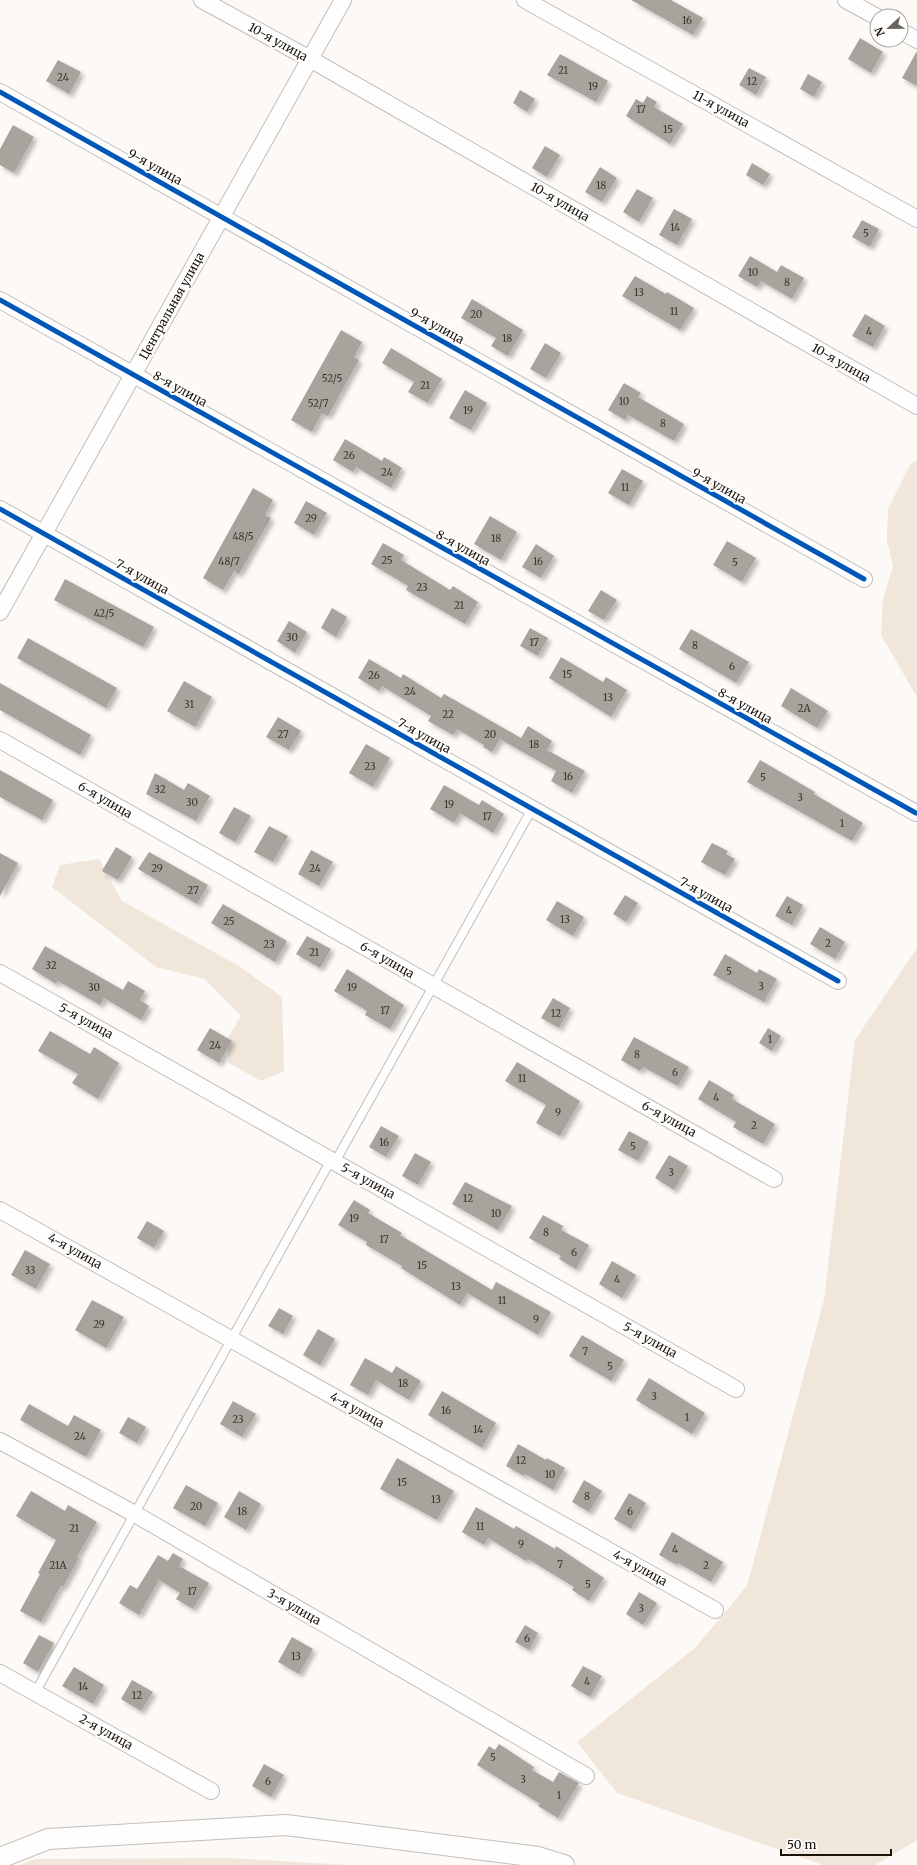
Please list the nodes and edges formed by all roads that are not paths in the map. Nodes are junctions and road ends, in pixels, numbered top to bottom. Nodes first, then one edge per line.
1 (202, 0) edge
2 (343, 0) edge
3 (525, 0) edge
4 (846, 0) edge
5 (869, 13) edge
6 (310, 59) junction
7 (0, 92) edge
8 (222, 217) junction
9 (917, 219) edge
10 (0, 300) edge
11 (133, 374) junction
12 (917, 406) edge
13 (0, 509) edge
14 (44, 534) junction
15 (864, 579) dead end
16 (0, 612) edge
17 (0, 740) edge
18 (532, 809) junction
19 (916, 813) dead end
20 (0, 973) edge
21 (838, 981) dead end
22 (433, 986) junction
23 (333, 1161) junction
24 (774, 1179) dead end
25 (0, 1210) edge
26 (232, 1339) junction
27 (736, 1389) dead end
28 (0, 1441) edge
29 (135, 1514) junction
30 (715, 1610) dead end
31 (0, 1674) edge
32 (35, 1693) junction
33 (586, 1776) dead end
34 (211, 1791) dead end
35 (0, 1858) edge
36 (564, 1865) edge

1 - 6 street, 10-я улица
2 - 6 street, Центральная улица
3 - 9 street, 11-я улица
4 - 5 street
6 - 8 street, Центральная улица
6 - 12 street, 10-я улица
7 - 8 street, 9-я улица
8 - 11 street, Центральная улица
8 - 15 street, 9-я улица
10 - 11 street, 8-я улица
11 - 14 street, Центральная улица
11 - 19 street, 8-я улица
13 - 14 street, 7-я улица
14 - 16 street, Центральная улица
14 - 18 street, 7-я улица
17 - 22 street, 6-я улица
18 - 21 street, 7-я улица
18 - 22 lane
20 - 23 street, 5-я улица
22 - 23 lane
22 - 24 street, 6-я улица
23 - 26 lane
23 - 27 street, 5-я улица
25 - 26 street, 4-я улица
26 - 29 lane
26 - 30 street, 4-я улица
28 - 29 street, 3-я улица
29 - 32 lane
29 - 33 street, 3-я улица
31 - 32 street, 2-я улица
32 - 34 street, 2-я улица
35 - 36 street

